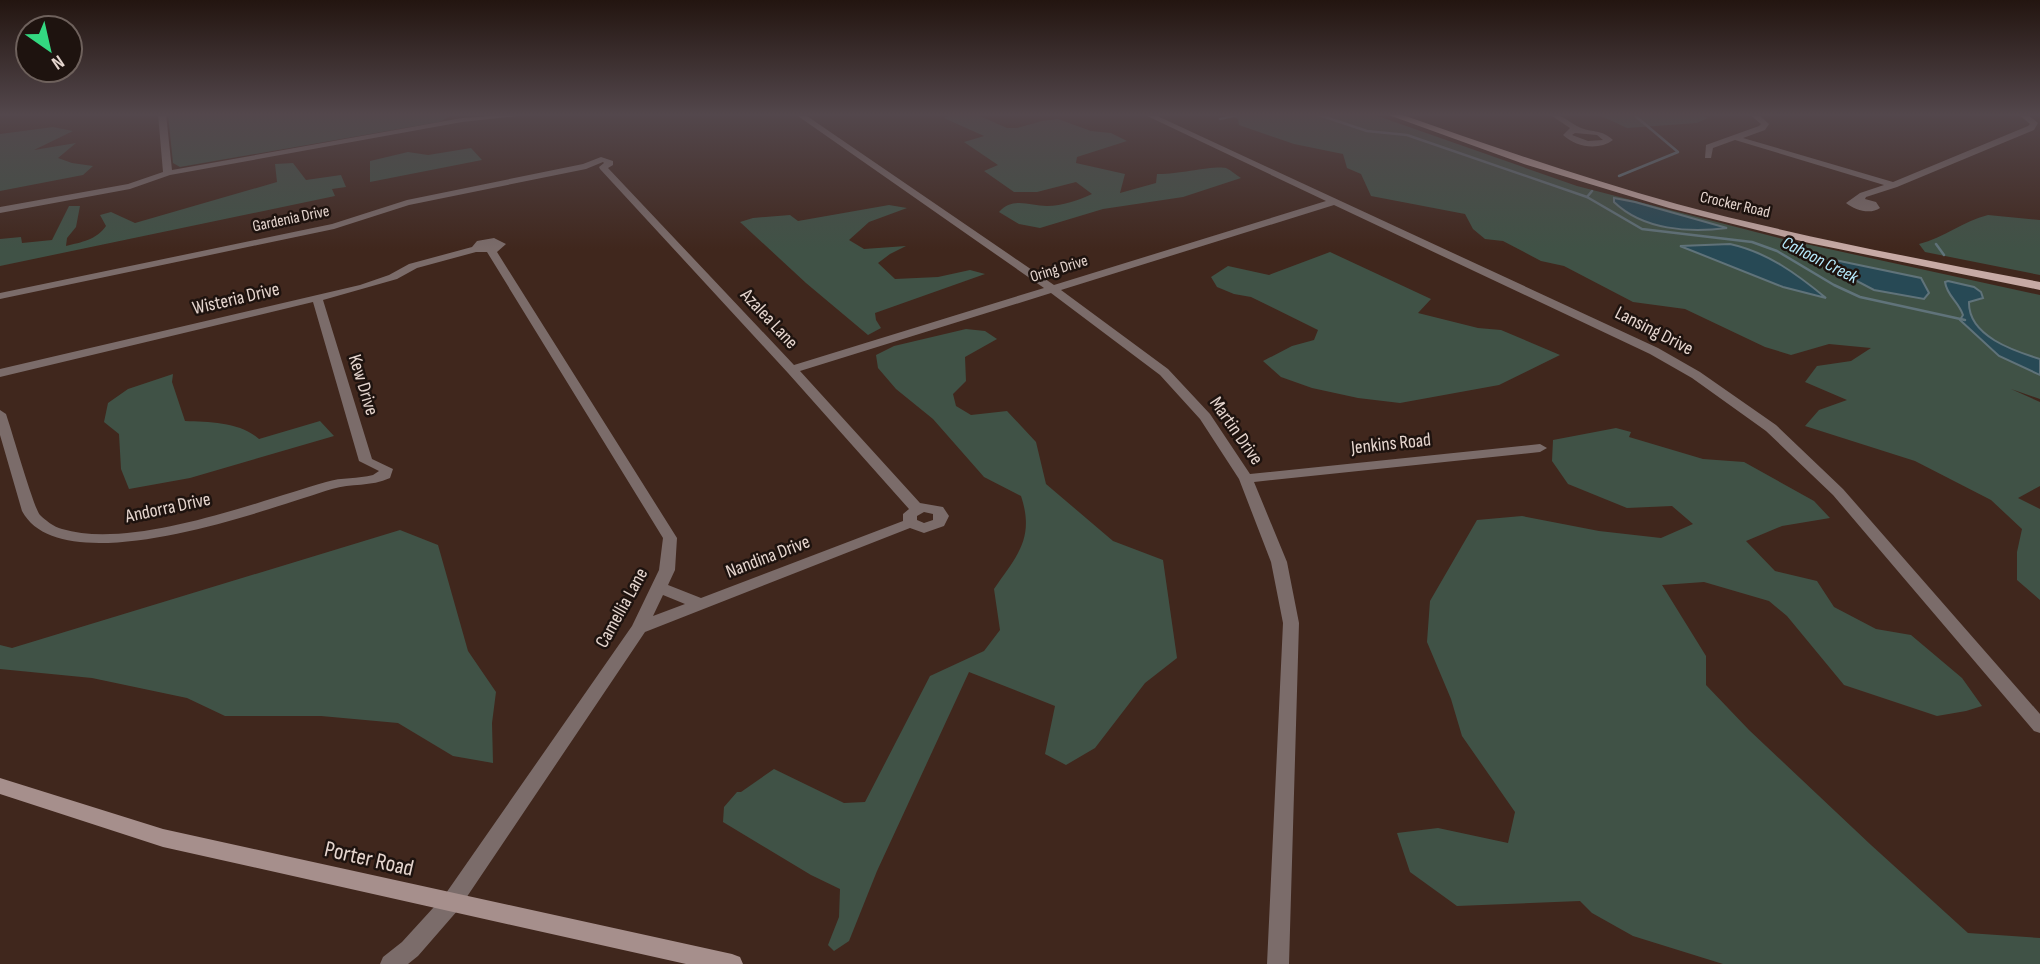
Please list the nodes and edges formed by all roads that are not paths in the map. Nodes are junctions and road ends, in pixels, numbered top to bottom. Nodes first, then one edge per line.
1 (167, 159) edge
2 (241, 159) edge
3 (864, 159) edge
4 (1245, 159) edge
5 (1519, 159) edge
6 (1806, 159) edge
7 (1958, 159) edge
8 (604, 163) joint
9 (168, 173) junction
10 (1894, 186) junction
11 (1858, 200) dead end
12 (1337, 201) junction
13 (0, 211) edge
14 (484, 250) joint
15 (2040, 286) edge
16 (1051, 288) junction
17 (0, 296) edge
18 (317, 298) junction
19 (792, 370) junction
20 (0, 373) edge
21 (0, 414) edge
22 (1540, 448) dead end
23 (366, 461) junction
24 (1246, 479) junction
25 (338, 483) junction
26 (913, 516) joint
27 (659, 587) junction
28 (700, 604) junction
29 (639, 628) junction
30 (2040, 726) edge
31 (0, 786) edge
32 (451, 903) junction
33 (391, 964) edge
34 (732, 964) edge
35 (1278, 964) edge

1 - 9 street
2 - 9 street
3 - 16 street, Martin Drive
4 - 12 street, Lansing Drive
5 - 15 main road, Crocker Road
6 - 10 street
7 - 10 street
8 - 17 street, Gardenia Drive
8 - 19 street, Azalea Lane
9 - 13 street
10 - 11 street
12 - 16 street, Oring Drive
12 - 30 street, Lansing Drive
14 - 18 street, Wisteria Drive
14 - 27 street, Camellia Lane
16 - 19 street, Oring Drive
16 - 24 street, Martin Drive
18 - 20 street, Wisteria Drive
18 - 23 street, Kew Drive
19 - 26 street, Azalea Lane
21 - 25 street, Andorra Drive
22 - 24 street, Jenkins Road
23 - 25 street, Andorra Drive
23 - 25 street, Andorra Drive
24 - 35 street, Martin Drive
26 - 28 street, Nandina Drive
27 - 28 street
27 - 29 street, Camellia Lane
28 - 29 street, Nandina Drive
29 - 32 street, Camellia Lane
31 - 32 main road, Porter Road
32 - 33 street, Camellia Lane
32 - 34 main road, Porter Road

